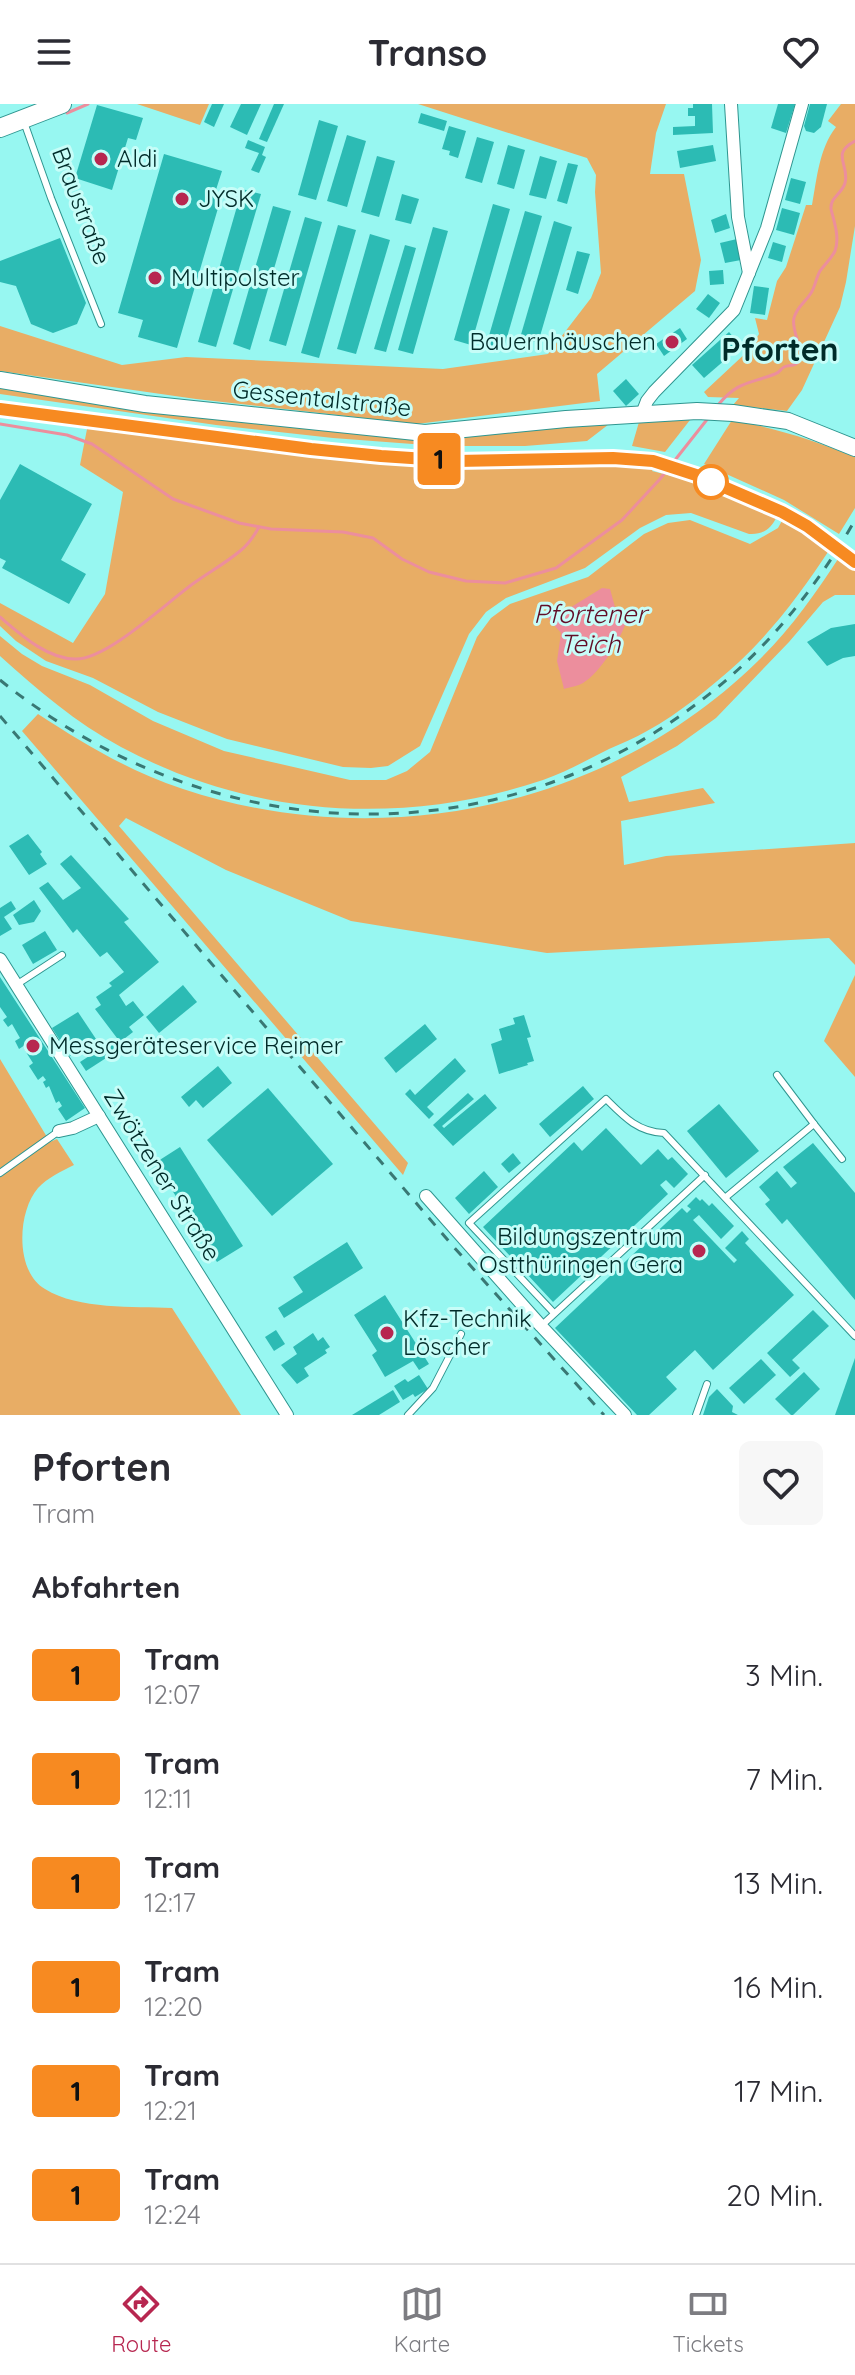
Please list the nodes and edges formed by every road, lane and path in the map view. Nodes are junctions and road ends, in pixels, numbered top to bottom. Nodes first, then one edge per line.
1 (62, 104) edge
2 (731, 104) edge
3 (802, 104) edge
4 (21, 112) edge
5 (0, 128) edge
6 (749, 273) junction
7 (101, 324) dead end
8 (0, 380) edge
9 (642, 414) junction
10 (855, 448) edge
11 (62, 955) dead end
12 (0, 959) edge
13 (16, 985) junction
14 (777, 1075) dead end
15 (99, 1116) junction
16 (814, 1124) junction
17 (59, 1131) joint
18 (842, 1159) dead end
19 (0, 1173) edge
20 (705, 1175) junction
21 (426, 1196) dead end
22 (726, 1197) junction
23 (554, 1313) junction
24 (541, 1326) junction
25 (461, 1334) dead end
26 (855, 1336) edge
27 (707, 1384) dead end
28 (287, 1415) edge
29 (408, 1415) edge
30 (625, 1415) edge
31 (696, 1415) edge

1 - 4 main road
2 - 6 street
3 - 6 street
4 - 5 main road
4 - 7 lane, Braustraße
6 - 9 street
8 - 9 main road, Gessentalstraße
9 - 10 main road, Gessentalstraße
11 - 13 lane
12 - 13 street, Zwötzener Straße
13 - 15 street, Zwötzener Straße
14 - 16 lane
15 - 17 street
15 - 28 street, Zwötzener Straße
16 - 18 lane
16 - 22 lane
17 - 19 lane
20 - 22 lane
20 - 23 lane
20 - 23 lane
21 - 24 street
22 - 26 lane
23 - 24 lane
24 - 30 street
25 - 29 lane
27 - 31 lane

